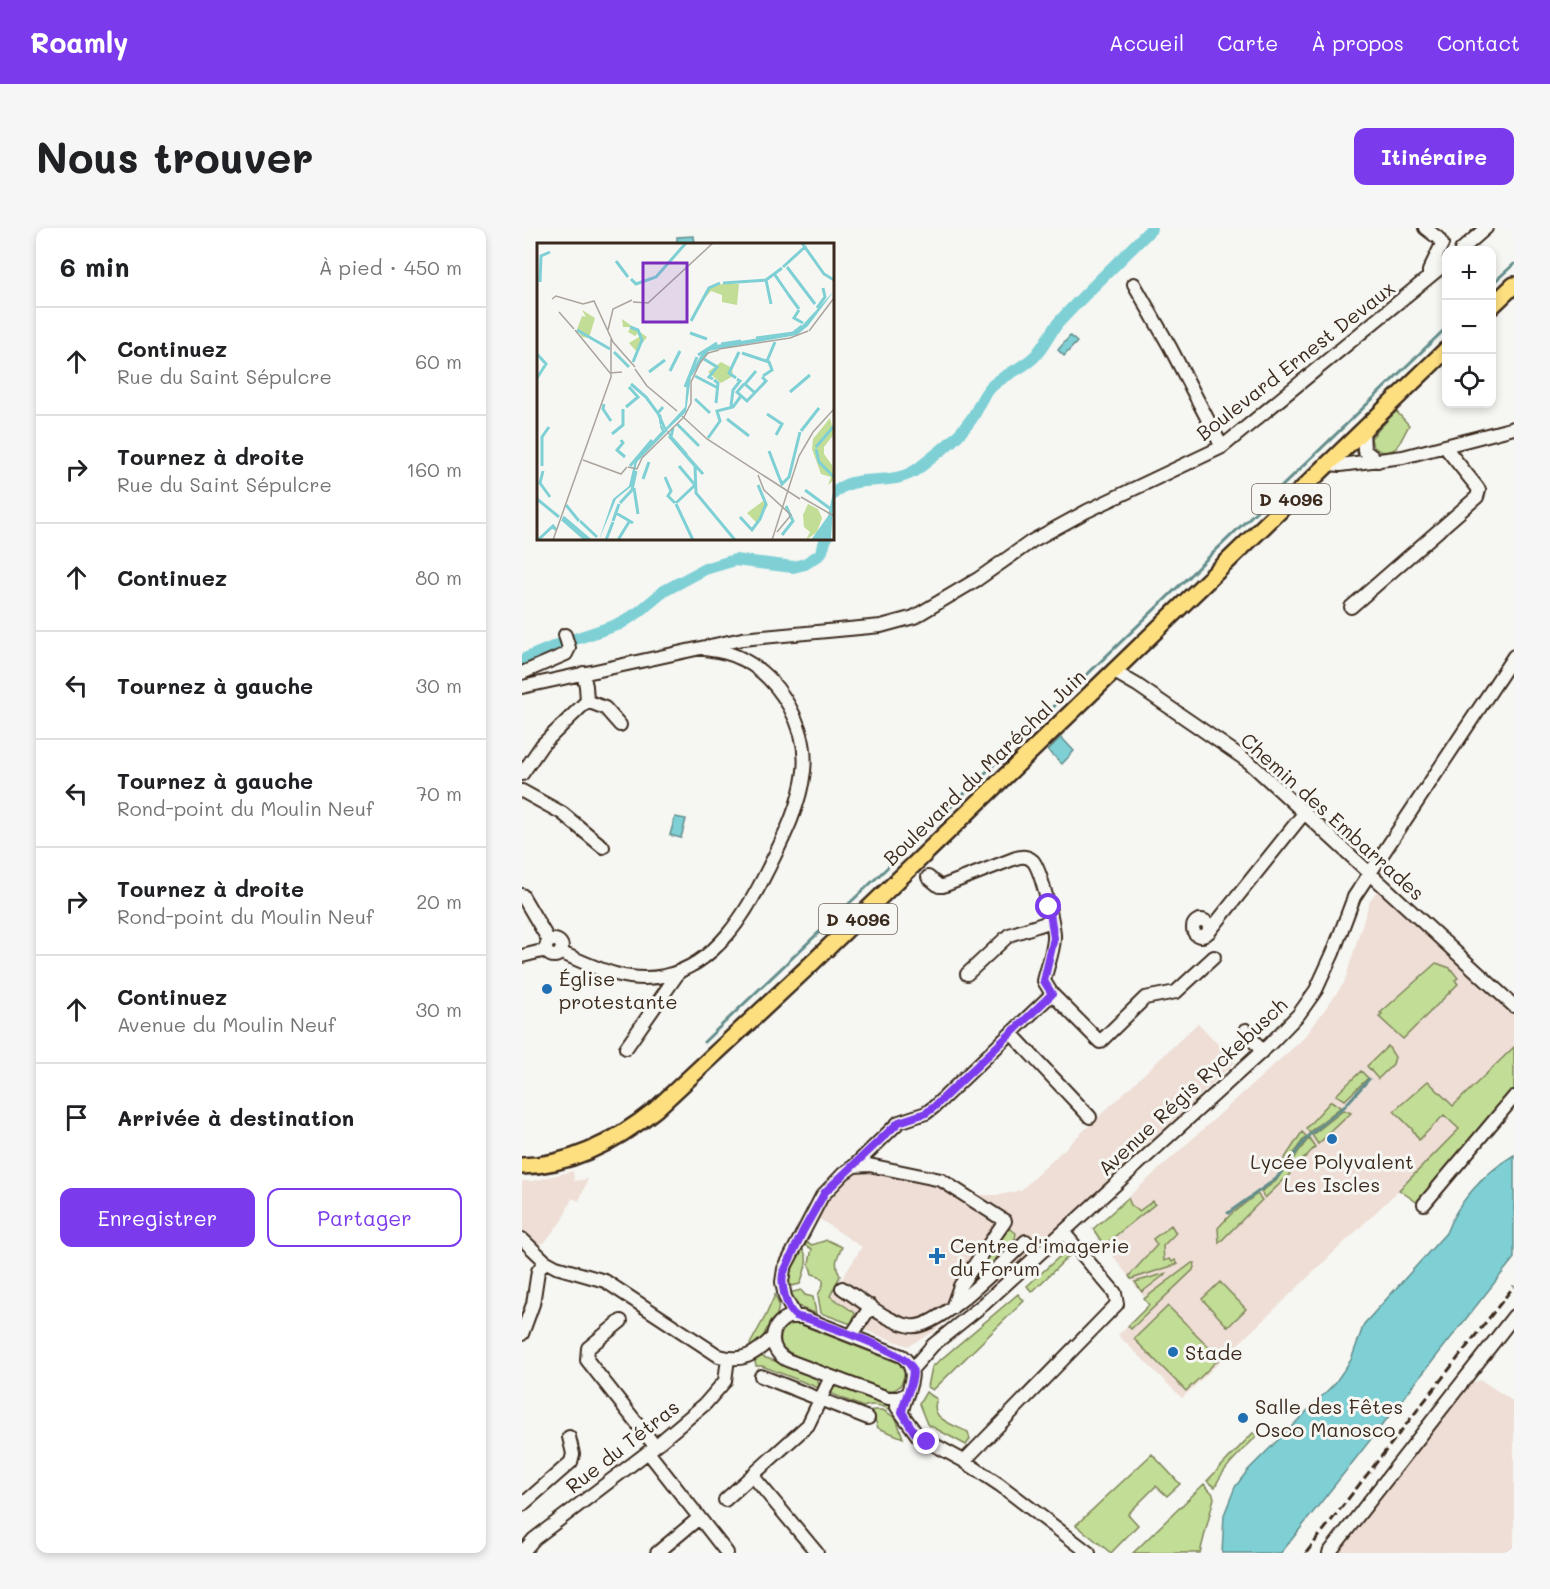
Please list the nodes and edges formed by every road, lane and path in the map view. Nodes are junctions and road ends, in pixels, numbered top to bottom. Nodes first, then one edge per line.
1 (1425, 228) edge
2 (1486, 228) edge
3 (1466, 246) edge
4 (1442, 267) edge
5 (1429, 278) junction
6 (1134, 284) dead end
7 (1514, 285) edge
8 (1496, 302) edge
9 (1442, 354) edge
10 (1514, 428) edge
11 (1363, 429) junction
12 (1222, 447) junction
13 (1445, 447) junction
14 (1378, 461) junction
15 (1328, 464) junction
16 (1351, 607) dead end
17 (566, 640) dead end
18 (698, 647) junction
19 (1514, 656) edge
20 (1113, 671) junction
21 (522, 673) edge
22 (583, 674) junction
23 (522, 687) edge
24 (586, 701) junction
25 (620, 725) dead end
26 (522, 774) edge
27 (522, 791) edge
28 (1305, 812) junction
29 (603, 847) dead end
30 (1369, 873) junction
31 (928, 877) dead end
32 (522, 895) edge
33 (1052, 921) junction
34 (1209, 932) dead end
35 (548, 946) junction
36 (522, 956) edge
37 (1214, 957) dead end
38 (679, 972) junction
39 (967, 974) dead end
40 (1052, 994) junction
41 (1514, 1006) edge
42 (1246, 1030) dead end
43 (1011, 1034) junction
44 (626, 1048) dead end
45 (1261, 1051) junction
46 (1514, 1096) edge
47 (1090, 1117) dead end
48 (522, 1166) edge
49 (854, 1166) junction
50 (1424, 1204) dead end
51 (1064, 1233) junction
52 (522, 1239) edge
53 (1026, 1241) dead end
54 (545, 1261) junction
55 (842, 1288) dead end
56 (785, 1299) junction
57 (871, 1306) junction
58 (952, 1308) junction
59 (795, 1316) junction
60 (1514, 1316) edge
61 (782, 1319) junction
62 (621, 1321) dead end
63 (522, 1334) edge
64 (851, 1336) junction
65 (772, 1338) junction
66 (933, 1345) junction
67 (754, 1354) junction
68 (780, 1356) junction
69 (902, 1356) junction
70 (728, 1358) junction
71 (912, 1369) junction
72 (761, 1376) dead end
73 (831, 1377) junction
74 (905, 1395) junction
75 (888, 1398) junction
76 (821, 1400) junction
77 (902, 1412) junction
78 (868, 1418) dead end
79 (569, 1437) dead end
80 (651, 1449) junction
81 (964, 1461) junction
82 (752, 1475) junction
83 (725, 1500) dead end
84 (522, 1505) edge
85 (699, 1518) junction
86 (522, 1552) edge
87 (657, 1553) edge
88 (727, 1553) edge
89 (817, 1553) edge
90 (1089, 1553) edge
91 (1329, 1553) edge

1 - 5 street
2 - 3 street
4 - 5 street, Boulevard Ernest Devaux
5 - 12 street, Boulevard Ernest Devaux
6 - 12 street
7 - 8 main road
9 - 11 main road, Boulevard du Maréchal Juin / D 4096
10 - 13 street
11 - 14 street
11 - 15 main road, Boulevard du Maréchal Juin / D 4096
12 - 18 street, Boulevard Ernest Devaux
13 - 14 street
13 - 16 street
14 - 15 street
15 - 20 main road, Boulevard du Maréchal Juin / D 4096
17 - 21 street
18 - 22 street, Boulevard Ernest Devaux
18 - 38 street
19 - 30 street, Avenue Régis Ryckebusch
20 - 28 street, Chemin des Embarrades
20 - 48 main road, Boulevard du Maréchal Juin / D 4096
22 - 23 street, Boulevard Ernest Devaux
22 - 24 street
24 - 25 street
24 - 26 street
27 - 29 street
28 - 30 street, Chemin des Embarrades
28 - 34 street
30 - 41 street, Chemin des Embarrades
30 - 45 street, Avenue Régis Ryckebusch
31 - 33 street
32 - 35 street
33 - 39 street
33 - 40 street
35 - 36 street
35 - 38 street
37 - 40 street
38 - 44 street
40 - 43 street
42 - 45 street
43 - 47 street
43 - 49 street
45 - 51 street, Avenue Régis Ryckebusch
46 - 50 street
49 - 56 street
49 - 58 street
51 - 66 street, Avenue Régis Ryckebusch
51 - 81 street
52 - 54 street
53 - 58 street
54 - 63 street
54 - 70 street
55 - 57 street
56 - 59 street
56 - 61 street
57 - 58 street
57 - 64 street
59 - 61 street
59 - 64 street
60 - 91 street
61 - 65 street
62 - 80 street
64 - 69 street
65 - 67 street
65 - 68 street
66 - 69 street, Avenue Régis Ryckebusch
66 - 71 street, Avenue Régis Ryckebusch
67 - 68 street
67 - 70 street
68 - 73 street
69 - 71 street
70 - 80 street, Rue du Tétras
71 - 74 street
72 - 76 street
73 - 75 street
73 - 76 street
74 - 75 street
74 - 77 street
75 - 77 street
76 - 78 street
76 - 82 street
77 - 81 street
79 - 84 street
80 - 85 street
80 - 86 street, Rue du Tétras
81 - 90 street
82 - 83 street
82 - 89 street
85 - 87 street
85 - 88 street

